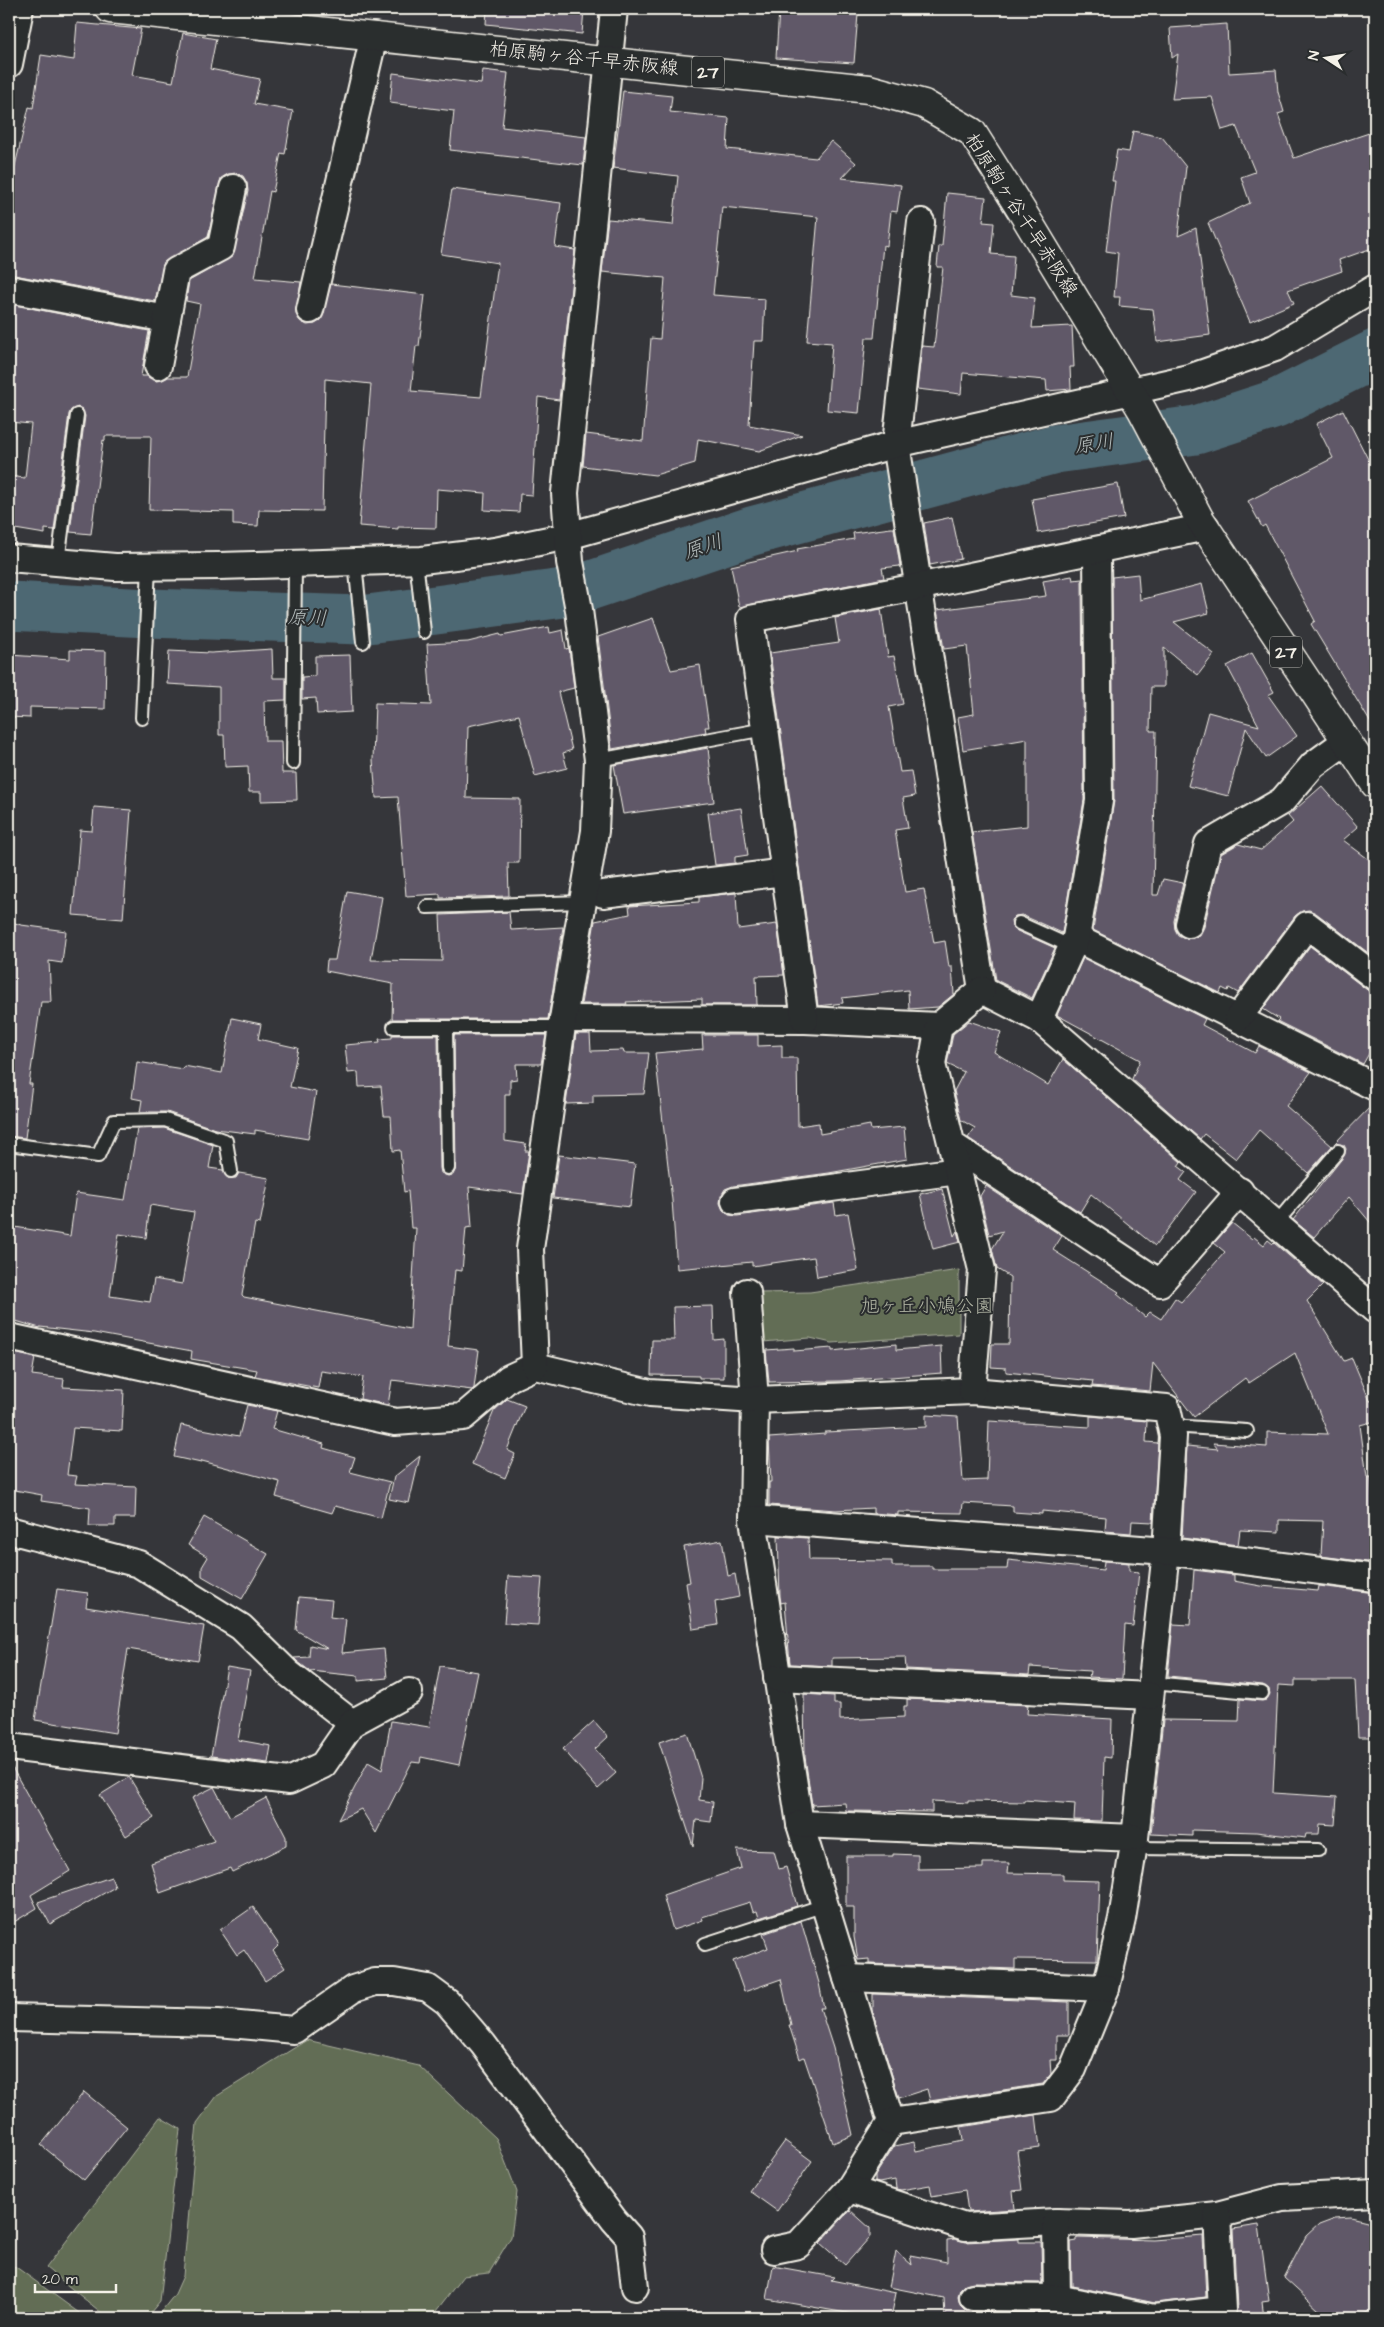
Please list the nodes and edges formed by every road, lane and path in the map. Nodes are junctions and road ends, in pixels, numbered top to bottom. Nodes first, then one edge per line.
1 (20, 9) edge
2 (110, 9) edge
3 (614, 9) edge
4 (164, 12) edge
5 (374, 36) junction
6 (609, 62) junction
7 (9, 64) edge
8 (233, 188) dead end
9 (921, 222) dead end
10 (1375, 288) edge
11 (9, 289) edge
12 (310, 310) dead end
13 (167, 319) junction
14 (158, 366) dead end
15 (1136, 401) junction
16 (77, 415) dead end
17 (898, 456) junction
18 (1203, 522) junction
19 (568, 536) junction
20 (1098, 550) junction
21 (9, 558) edge
22 (58, 562) junction
23 (295, 564) junction
24 (356, 572) junction
25 (418, 572) junction
26 (149, 574) junction
27 (917, 587) junction
28 (424, 632) dead end
29 (363, 642) dead end
30 (142, 718) dead end
31 (765, 729) junction
32 (1346, 741) junction
33 (598, 760) junction
34 (293, 763) dead end
35 (1375, 784) edge
36 (785, 872) junction
37 (593, 898) junction
38 (427, 906) dead end
39 (1019, 923) dead end
40 (1189, 924) dead end
41 (1074, 943) junction
42 (1375, 977) edge
43 (982, 990) junction
44 (1238, 1018) junction
45 (1039, 1019) junction
46 (805, 1020) junction
47 (562, 1023) junction
48 (938, 1026) junction
49 (394, 1028) dead end
50 (446, 1028) junction
51 (1374, 1084) edge
52 (9, 1144) edge
53 (952, 1145) junction
54 (1338, 1151) dead end
55 (448, 1168) dead end
56 (231, 1171) dead end
57 (958, 1171) junction
58 (1240, 1191) junction
59 (735, 1201) dead end
60 (1276, 1224) junction
61 (747, 1292) dead end
62 (1375, 1310) edge
63 (9, 1337) edge
64 (535, 1366) junction
65 (972, 1391) junction
66 (755, 1400) junction
67 (1171, 1426) junction
68 (1247, 1430) dead end
69 (752, 1519) junction
70 (9, 1530) edge
71 (1166, 1551) junction
72 (1375, 1578) edge
73 (777, 1678) junction
74 (1151, 1690) junction
75 (410, 1692) dead end
76 (1262, 1693) dead end
77 (352, 1723) junction
78 (9, 1747) edge
79 (800, 1824) junction
80 (1134, 1843) junction
81 (1318, 1850) dead end
82 (825, 1905) junction
83 (705, 1944) dead end
84 (847, 1978) junction
85 (1106, 1988) junction
86 (9, 2018) edge
87 (891, 2122) junction
88 (849, 2189) junction
89 (1375, 2194) edge
90 (1217, 2215) junction
91 (1056, 2222) junction
92 (774, 2250) dead end
93 (635, 2287) dead end
94 (973, 2297) dead end
95 (1058, 2298) junction

1 - 7 street
2 - 4 main road, 柏原駒ヶ谷千早赤阪線 / 27
3 - 6 street
4 - 5 main road, 柏原駒ヶ谷千早赤阪線 / 27
5 - 6 main road, 柏原駒ヶ谷千早赤阪線 / 27
5 - 12 street
6 - 15 main road, 柏原駒ヶ谷千早赤阪線 / 27
6 - 19 street
8 - 13 street
9 - 17 street
10 - 15 street
11 - 13 street
13 - 14 street
15 - 17 street
15 - 18 main road, 柏原駒ヶ谷千早赤阪線 / 27
16 - 22 lane
17 - 19 street
17 - 27 street
18 - 20 street
18 - 32 main road, 柏原駒ヶ谷千早赤阪線 / 27
19 - 25 street
19 - 33 street
20 - 27 street
20 - 41 street
21 - 22 street
22 - 26 street
23 - 24 street
23 - 26 street
23 - 34 lane
24 - 25 street
24 - 29 lane
25 - 28 lane
26 - 30 lane
27 - 31 street
27 - 43 street
31 - 33 lane
31 - 36 street
32 - 35 main road, 柏原駒ヶ谷千早赤阪線 / 27
32 - 40 street
33 - 37 street
36 - 37 street
36 - 46 street
37 - 38 lane
37 - 47 street
39 - 41 lane
41 - 44 street
41 - 45 street
42 - 44 street
43 - 45 street
43 - 48 street
44 - 51 street
45 - 58 street
46 - 47 street
46 - 48 street
47 - 50 lane
47 - 64 street
48 - 53 street
49 - 50 lane
50 - 55 lane
52 - 56 lane
53 - 57 street
53 - 58 street
54 - 60 lane
57 - 59 street
57 - 65 street
58 - 60 street
60 - 62 street
61 - 66 street
63 - 64 street
64 - 66 street
65 - 66 street
65 - 67 street
66 - 69 street
67 - 68 lane
67 - 71 street
69 - 71 street
69 - 73 street
70 - 77 street
71 - 72 street
71 - 74 street
73 - 74 street
73 - 79 street
74 - 76 lane
74 - 80 street
75 - 77 street
77 - 78 street
79 - 80 street
79 - 82 street
80 - 81 lane
80 - 85 street
82 - 83 lane
82 - 84 street
84 - 85 street
84 - 87 street
85 - 87 street
86 - 93 street
87 - 88 street
88 - 91 street
88 - 92 street
89 - 90 street
90 - 91 street
90 - 95 street
91 - 95 street
94 - 95 street

